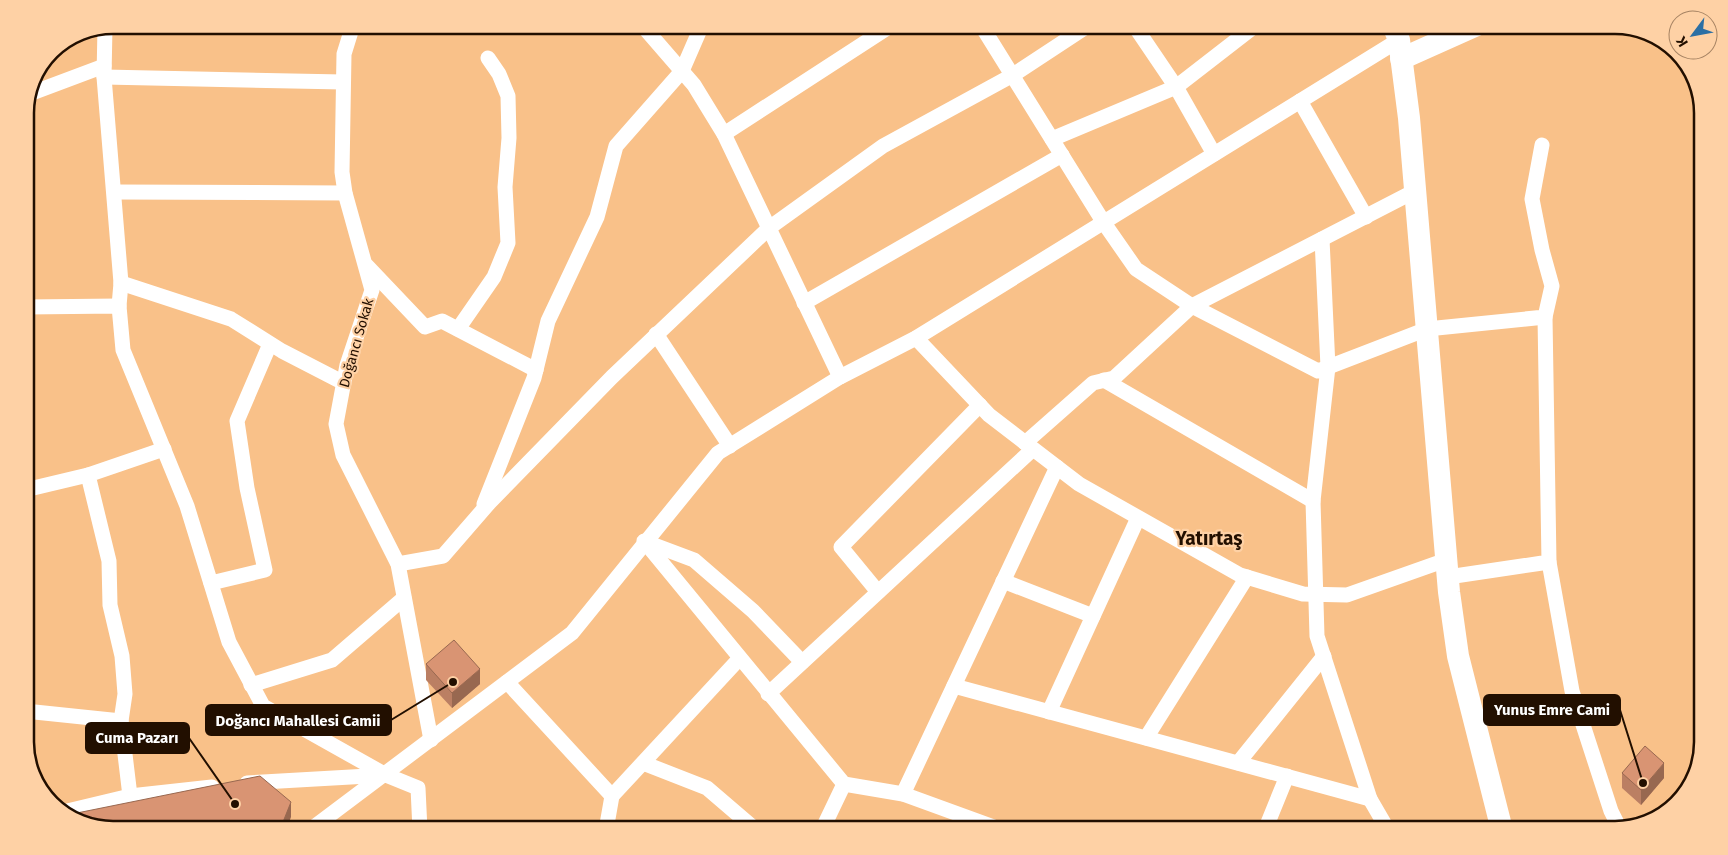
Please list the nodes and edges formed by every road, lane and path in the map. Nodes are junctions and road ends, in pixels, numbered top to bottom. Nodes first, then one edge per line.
1 (105, 34) edge
2 (350, 34) edge
3 (650, 34) edge
4 (698, 34) edge
5 (878, 34) edge
6 (987, 34) edge
7 (1076, 34) edge
8 (1140, 34) edge
9 (1244, 34) edge
10 (1433, 34) edge
11 (1398, 41) edge
12 (488, 58) dead end
13 (682, 71) junction
14 (104, 72) junction
15 (1013, 76) junction
16 (343, 82) junction
17 (1176, 87) junction
18 (36, 92) edge
19 (1300, 101) junction
20 (724, 134) junction
21 (1052, 139) junction
22 (1542, 145) dead end
23 (1214, 154) junction
24 (1062, 155) junction
25 (1415, 191) junction
26 (115, 192) junction
27 (345, 193) junction
28 (1366, 217) junction
29 (1104, 222) junction
30 (770, 228) junction
31 (1322, 239) junction
32 (365, 264) junction
33 (121, 283) junction
34 (804, 303) junction
35 (119, 306) junction
36 (1192, 306) junction
37 (34, 307) edge
38 (1545, 317) junction
39 (458, 329) junction
40 (1427, 329) junction
41 (656, 334) junction
42 (916, 338) junction
43 (270, 344) junction
44 (1328, 367) junction
45 (536, 370) junction
46 (840, 377) junction
47 (1104, 380) junction
48 (344, 384) junction
49 (980, 406) junction
50 (730, 446) junction
51 (1029, 446) junction
52 (164, 449) junction
53 (1057, 467) junction
54 (88, 475) junction
55 (34, 488) edge
56 (1313, 501) junction
57 (481, 512) junction
58 (1138, 518) junction
59 (644, 541) junction
60 (1549, 562) junction
61 (398, 564) junction
62 (1447, 568) junction
63 (1247, 577) junction
64 (1003, 581) junction
65 (210, 583) junction
66 (878, 592) junction
67 (1316, 595) junction
68 (404, 598) junction
69 (1093, 616) junction
70 (1324, 656) junction
71 (739, 659) junction
72 (802, 662) junction
73 (507, 682) junction
74 (251, 685) junction
75 (954, 686) junction
76 (768, 694) junction
77 (34, 712) edge
78 (1049, 712) junction
79 (121, 721) junction
80 (1146, 738) junction
81 (431, 740) junction
82 (643, 763) junction
83 (1238, 763) junction
84 (386, 775) junction
85 (1287, 776) junction
86 (844, 784) junction
87 (903, 794) junction
88 (130, 796) junction
89 (612, 796) junction
90 (1370, 799) junction
91 (72, 810) edge
92 (322, 821) edge
93 (420, 821) edge
94 (608, 821) edge
95 (746, 821) edge
96 (826, 821) edge
97 (959, 821) edge
98 (1269, 821) edge
99 (1383, 821) edge
100 (1500, 821) edge
101 (1616, 821) edge

1 - 14 street
2 - 16 street, Doğancı Sokak
3 - 13 street
4 - 13 street
5 - 20 street
6 - 15 street
7 - 15 street
8 - 17 street
9 - 17 street
10 - 11 street
11 - 19 street
11 - 25 street
12 - 39 street
13 - 20 street
13 - 45 street
14 - 16 street
14 - 18 street
14 - 26 street
15 - 21 street
15 - 30 street
16 - 27 street, Doğancı Sokak
17 - 21 street
17 - 23 street
19 - 23 street
19 - 28 street
20 - 30 street
21 - 24 street
22 - 38 street
23 - 29 street
24 - 29 street
24 - 34 street
25 - 28 street
25 - 40 street
26 - 27 street
26 - 33 street
27 - 32 street, Doğancı Sokak
28 - 31 street
29 - 36 street
29 - 42 street
30 - 34 street
30 - 41 street
31 - 36 street
31 - 44 street
32 - 39 street
32 - 48 street, Doğancı Sokak
33 - 35 street
33 - 43 street
34 - 46 street
35 - 37 street
35 - 52 street
36 - 44 street
36 - 47 street
38 - 40 street
38 - 60 street
39 - 45 street
40 - 44 street
40 - 62 street
41 - 50 street
41 - 57 street
42 - 46 street
42 - 49 street
43 - 48 street
43 - 65 street
44 - 56 street
45 - 57 street
46 - 50 street
47 - 51 street
47 - 56 street
48 - 61 street, Doğancı Sokak
49 - 51 street
49 - 66 street
50 - 59 street
51 - 53 street
51 - 66 street
52 - 54 street
52 - 65 street
53 - 58 street
53 - 64 street
54 - 55 street
54 - 79 street
56 - 67 street
57 - 61 street
58 - 63 street
58 - 69 street
59 - 71 street
59 - 72 street
59 - 73 street
60 - 62 street
60 - 101 street
61 - 68 street, Doğancı Sokak
62 - 67 street
62 - 100 street
63 - 67 street
63 - 80 street
64 - 69 street
64 - 75 street
65 - 74 street
66 - 72 street
67 - 70 street
68 - 74 street
68 - 81 street, Doğancı Sokak
69 - 78 street
70 - 83 street
70 - 90 street
71 - 76 street
71 - 82 street
72 - 76 street
73 - 81 street
73 - 89 street
74 - 84 street
75 - 78 street
75 - 87 street
76 - 86 street
77 - 79 street
78 - 80 street
79 - 88 street
80 - 83 street
81 - 84 street
82 - 89 street
82 - 95 street
83 - 85 street
84 - 88 street
84 - 92 street
84 - 93 street
85 - 90 street
85 - 98 street
86 - 87 street
86 - 96 street
87 - 97 street
88 - 91 street
89 - 94 street
90 - 99 street

